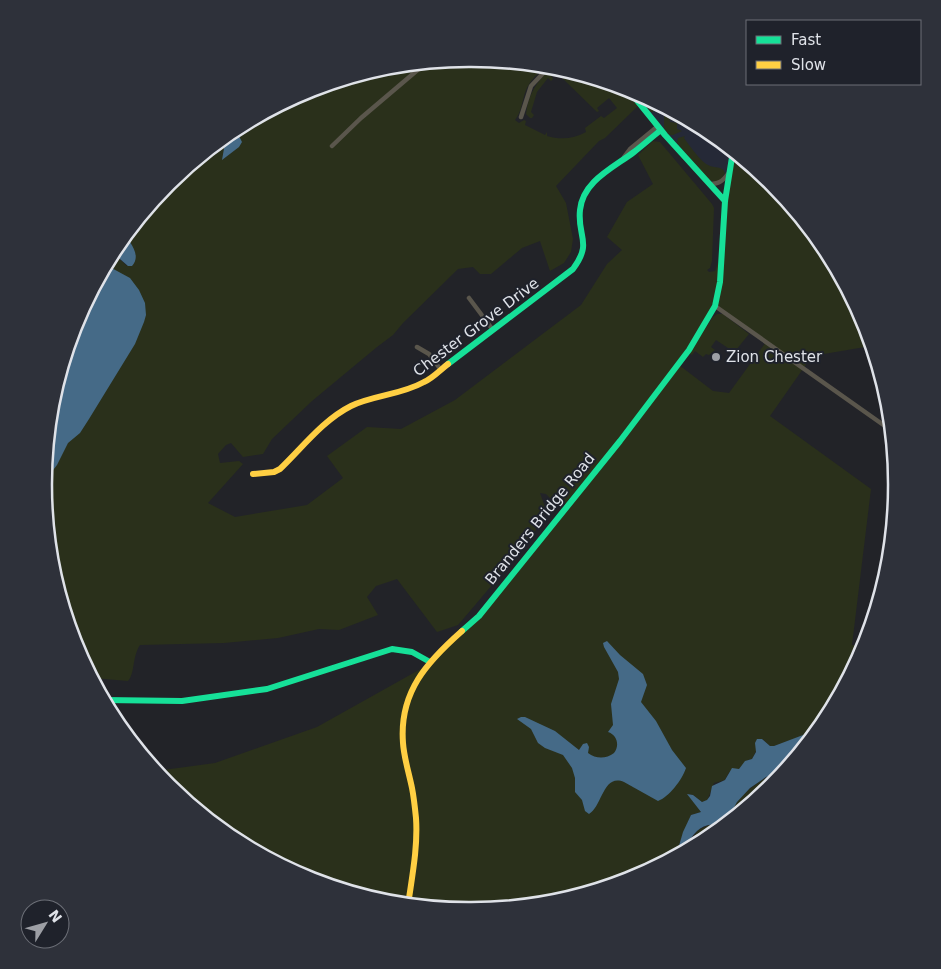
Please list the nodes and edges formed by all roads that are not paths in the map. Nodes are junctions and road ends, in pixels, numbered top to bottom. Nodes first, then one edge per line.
1 (418, 70) edge
2 (543, 73) edge
3 (638, 102) edge
4 (521, 117) dead end
5 (659, 128) junction
6 (332, 146) dead end
7 (731, 158) edge
8 (728, 174) junction
9 (709, 184) junction
10 (725, 201) junction
11 (469, 298) dead end
12 (715, 306) junction
13 (493, 330) junction
14 (418, 347) dead end
15 (441, 370) junction
16 (884, 424) edge
17 (253, 474) dead end
18 (430, 662) junction
19 (113, 700) edge
20 (409, 898) edge

1 - 6 street
2 - 4 street
3 - 5 street
5 - 9 street
5 - 13 street, Chester Grove Drive
7 - 8 street, Branders Bridge Road
8 - 9 street
8 - 10 street, Branders Bridge Road
9 - 10 street
10 - 12 street, Branders Bridge Road
11 - 13 street
12 - 16 street
12 - 18 street, Branders Bridge Road
13 - 15 street, Chester Grove Drive
14 - 15 street
15 - 17 street, Chester Grove Drive
18 - 19 street
18 - 20 street, Branders Bridge Road

